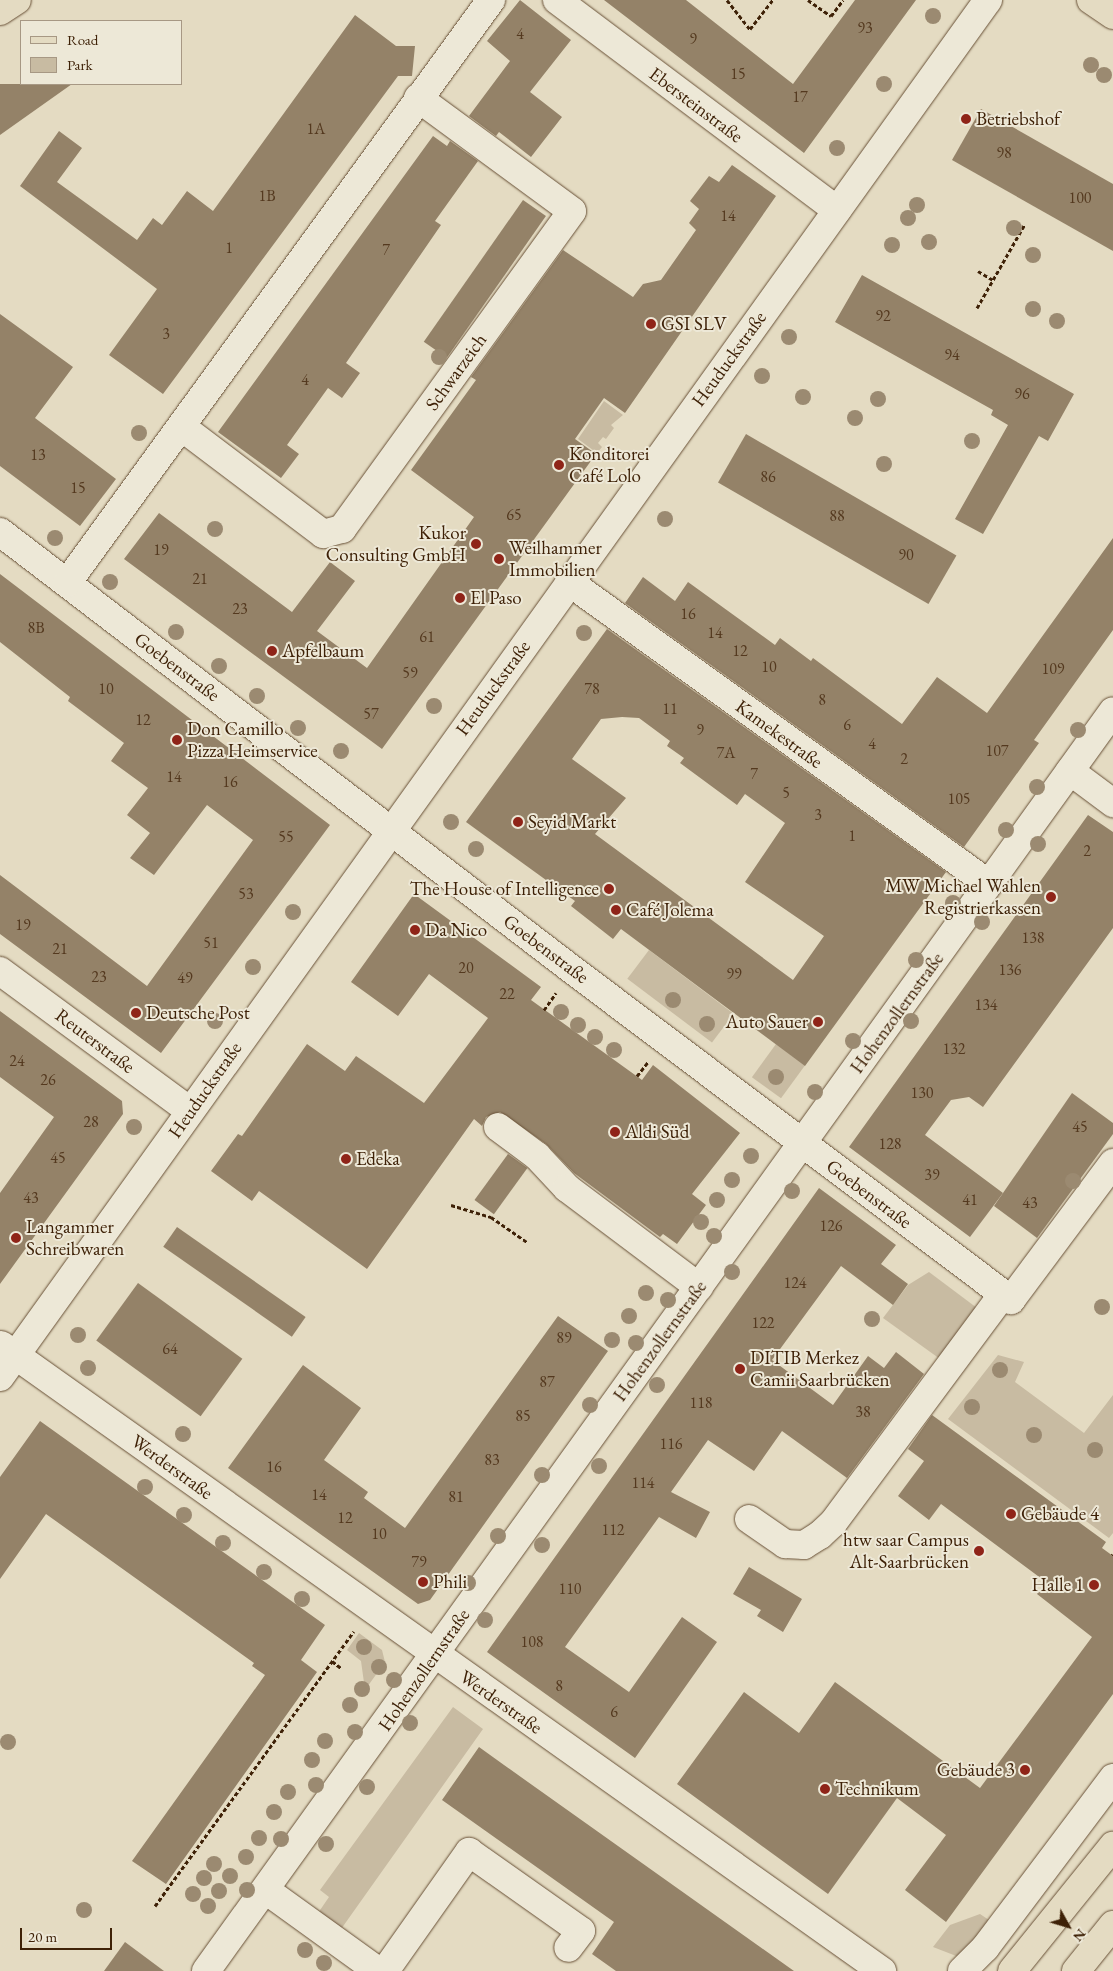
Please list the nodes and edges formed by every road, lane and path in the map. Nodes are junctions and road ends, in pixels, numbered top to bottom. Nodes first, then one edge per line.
1 (17, 0) edge
2 (491, 0) edge
3 (557, 0) edge
4 (727, 0) edge
5 (773, 0) edge
6 (808, 0) edge
7 (843, 0) edge
8 (988, 0) edge
9 (1092, 0) edge
10 (0, 12) edge
11 (1113, 16) edge
12 (418, 98) junction
13 (837, 210) junction
14 (1024, 224) dead end
15 (978, 271) dead end
16 (993, 280) junction
17 (977, 308) dead end
18 (183, 428) junction
19 (0, 532) edge
20 (569, 582) junction
21 (67, 583) junction
22 (1113, 711) edge
23 (1070, 772) junction
24 (1113, 803) edge
25 (390, 829) junction
26 (989, 884) junction
27 (0, 971) edge
28 (190, 1111) junction
29 (498, 1127) dead end
30 (803, 1144) junction
31 (1113, 1163) edge
32 (451, 1205) dead end
33 (527, 1242) dead end
34 (700, 1287) junction
35 (1012, 1290) junction
36 (8, 1349) edge
37 (0, 1377) edge
38 (749, 1519) dead end
39 (371, 1609) junction
40 (435, 1655) junction
41 (332, 1661) junction
42 (341, 1668) dead end
43 (1113, 1778) edge
44 (1113, 1846) edge
45 (266, 1891) junction
46 (155, 1906) dead end
47 (1113, 1925) edge
48 (568, 1948) dead end
49 (206, 1971) edge
50 (378, 1971) edge
51 (385, 1971) edge
52 (882, 1971) edge
53 (962, 1971) edge
54 (1012, 1971) edge
55 (1076, 1971) edge

1 - 10 main road
2 - 12 street
3 - 13 street, Ebersteinstraße
4 - 5 path
6 - 7 path
8 - 13 street, Heuduckstraße
9 - 11 main road
12 - 18 street
12 - 18 street, Schwarzeich
13 - 20 street, Heuduckstraße
14 - 16 path
15 - 16 path
16 - 17 path
18 - 21 street
19 - 21 street, Goebenstraße
20 - 25 street, Heuduckstraße
20 - 26 street, Kamekestraße
21 - 25 street, Goebenstraße
22 - 23 street, Hohenzollernstraße
23 - 24 street
23 - 26 street, Hohenzollernstraße
25 - 28 street, Heuduckstraße
25 - 30 street, Goebenstraße
26 - 30 street, Hohenzollernstraße
27 - 28 street, Reuterstraße
28 - 36 street, Heuduckstraße
29 - 34 street
30 - 34 street, Hohenzollernstraße
30 - 35 street, Goebenstraße
31 - 35 street
32 - 33 path
34 - 40 street, Hohenzollernstraße
35 - 38 street
36 - 37 street, Heuduckstraße
36 - 39 street, Werderstraße
39 - 40 street, Werderstraße
39 - 41 path
40 - 45 street, Hohenzollernstraße
40 - 52 street, Werderstraße
41 - 42 path
41 - 46 path
43 - 53 street
44 - 54 main road
45 - 49 street, Hohenzollernstraße
45 - 50 street
47 - 55 main road
48 - 51 street

